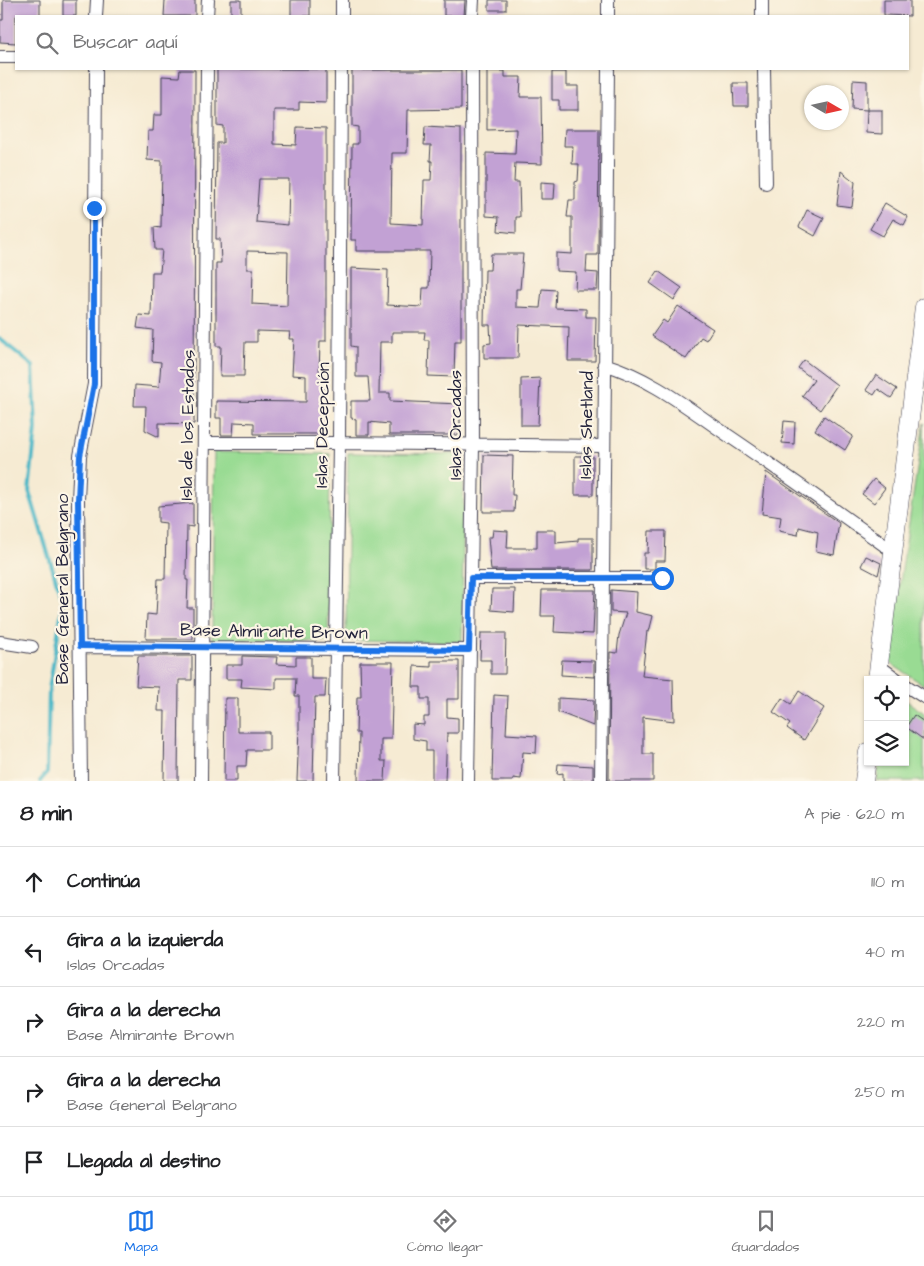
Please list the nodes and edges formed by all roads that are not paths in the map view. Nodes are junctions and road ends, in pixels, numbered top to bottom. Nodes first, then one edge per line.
1 (96, 0) edge
2 (208, 0) edge
3 (342, 0) edge
4 (473, 0) edge
5 (608, 0) edge
6 (762, 0) edge
7 (96, 15) edge
8 (208, 15) edge
9 (342, 15) edge
10 (472, 15) edge
11 (608, 15) edge
12 (762, 15) edge
13 (0, 57) edge
14 (15, 57) edge
15 (96, 70) edge
16 (207, 70) edge
17 (342, 70) edge
18 (472, 70) edge
19 (608, 70) edge
20 (764, 70) edge
21 (766, 183) dead end
22 (924, 307) edge
23 (604, 364) junction
24 (340, 443) junction
25 (204, 444) junction
26 (473, 446) junction
27 (603, 446) junction
28 (895, 553) junction
29 (602, 577) junction
30 (471, 578) junction
31 (662, 578) dead end
32 (0, 642) edge
33 (80, 646) junction
34 (32, 647) dead end
35 (202, 647) junction
36 (335, 649) junction
37 (469, 650) junction
38 (878, 673) edge
39 (909, 687) edge
40 (924, 697) edge
41 (866, 766) edge
42 (81, 781) edge
43 (201, 781) edge
44 (334, 781) edge
45 (468, 781) edge
46 (601, 781) edge
47 (864, 781) edge

1 - 7 street
2 - 8 street
3 - 9 street
4 - 10 street
5 - 11 street
6 - 12 street
13 - 14 street
15 - 33 street, Base General Belgrano
16 - 25 street, Isla de los Estados
17 - 24 street, Islas Decepción
18 - 26 street, Islas Orcadas
19 - 23 street, Islas Shetland
20 - 21 street
22 - 28 main road
23 - 27 street, Islas Shetland
23 - 28 street
24 - 25 street
24 - 26 street
24 - 36 street, Islas Decepción
25 - 35 street, Isla de los Estados
26 - 27 street
26 - 30 street, Islas Orcadas
27 - 29 street, Islas Shetland
28 - 38 main road
29 - 30 street
29 - 31 street
29 - 46 street, Islas Shetland
30 - 37 street, Islas Orcadas
32 - 34 street
33 - 35 street, Base Almirante Brown
33 - 42 street, Base General Belgrano
35 - 36 street, Base Almirante Brown
35 - 43 street, Isla de los Estados
36 - 37 street, Base Almirante Brown
36 - 44 street, Islas Decepción
37 - 45 street, Islas Orcadas
39 - 40 street
41 - 47 main road

